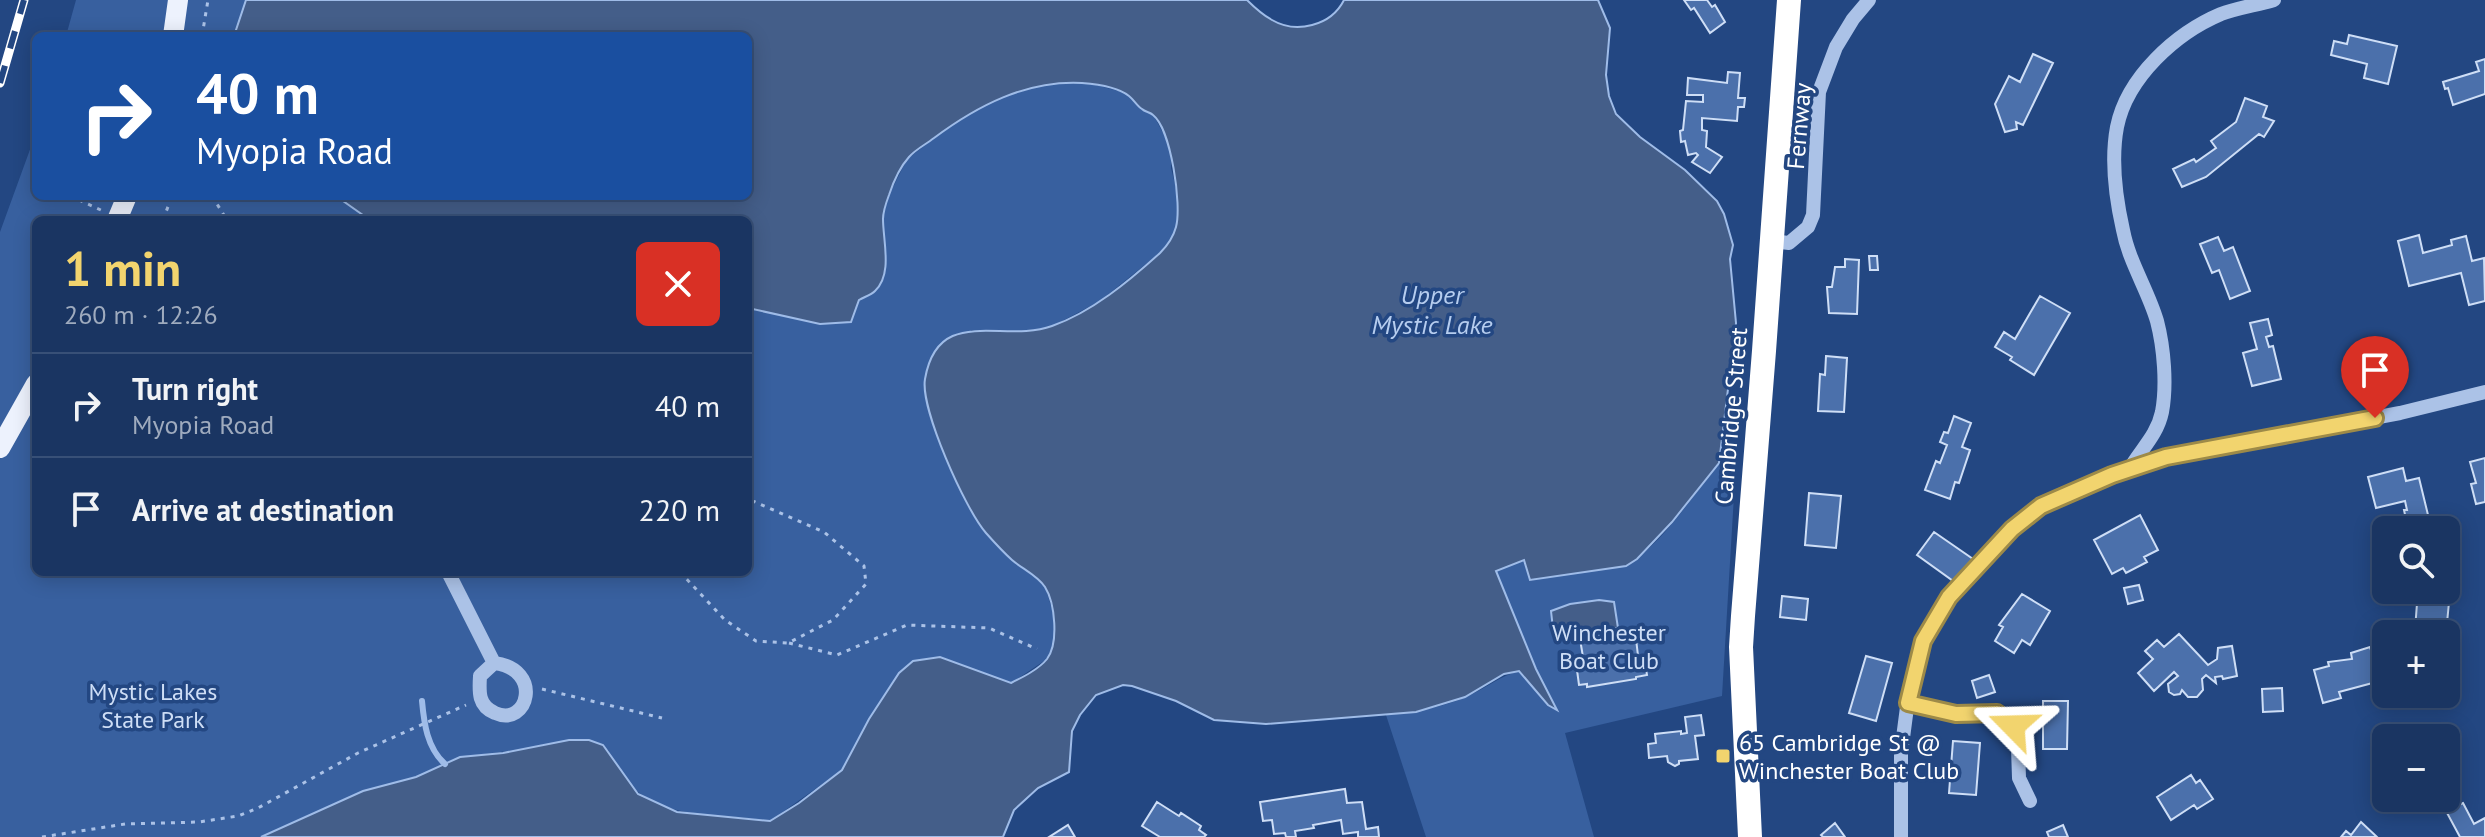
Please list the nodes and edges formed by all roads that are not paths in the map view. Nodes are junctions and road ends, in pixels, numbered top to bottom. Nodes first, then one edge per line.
1 (178, 0) edge
2 (1789, 0) edge
3 (1869, 0) edge
4 (2274, 0) edge
5 (174, 32) edge
6 (1772, 241) junction
7 (32, 391) edge
8 (2485, 392) edge
9 (0, 448) edge
10 (2129, 470) junction
11 (450, 576) edge
12 (494, 663) junction
13 (1908, 703) junction
14 (2030, 801) dead end
15 (1750, 837) edge
16 (1901, 837) edge

1 - 5 main road
2 - 6 highway, Cambridge Street
3 - 6 street, Fernway
4 - 10 street
6 - 15 highway, Cambridge Street
7 - 9 main road
8 - 10 street
10 - 13 street
11 - 12 street
12 - 12 street
13 - 14 street
13 - 16 street

